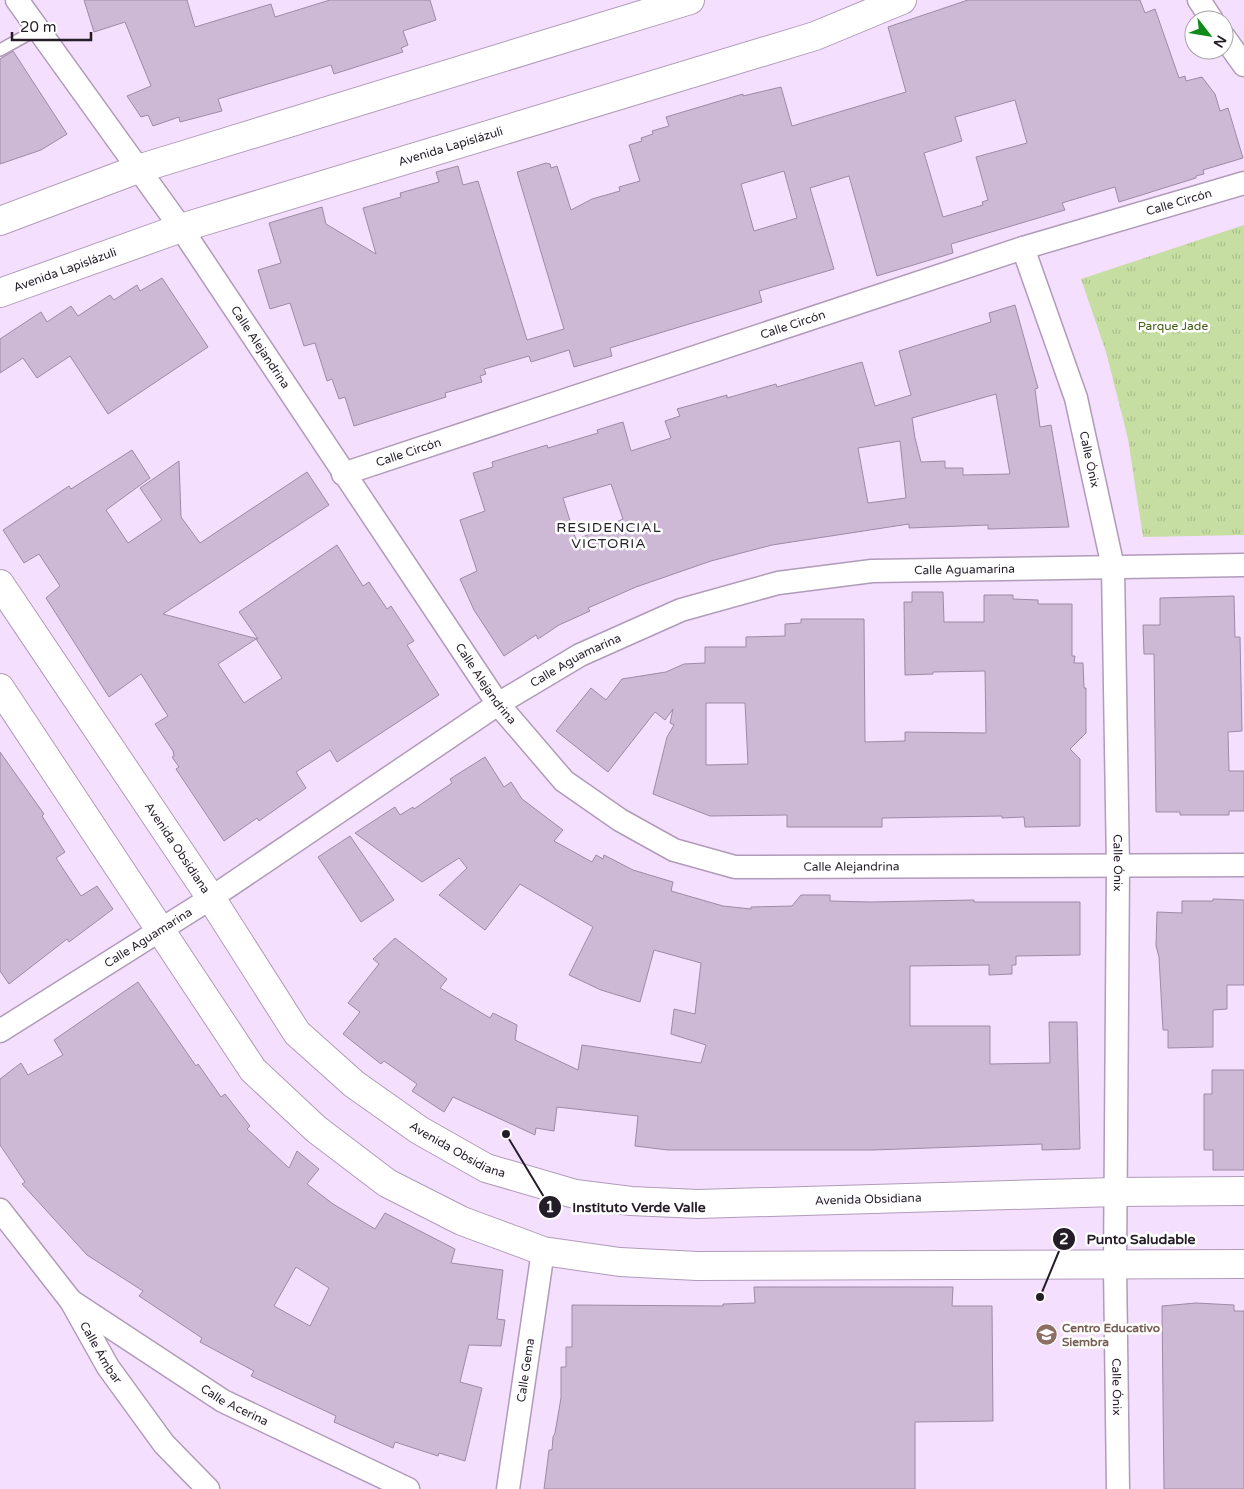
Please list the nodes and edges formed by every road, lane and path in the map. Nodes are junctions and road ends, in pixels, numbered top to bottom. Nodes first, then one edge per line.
1 (17, 0) edge
2 (690, 0) edge
3 (902, 0) edge
4 (38, 29) junction
5 (0, 50) edge
6 (1234, 50) edge
7 (1244, 65) edge
8 (138, 169) junction
9 (1244, 183) edge
10 (0, 221) edge
11 (181, 228) junction
12 (1024, 248) junction
13 (0, 293) edge
14 (343, 474) junction
15 (1244, 565) edge
16 (1113, 567) junction
17 (0, 584) edge
18 (0, 688) edge
19 (498, 704) junction
20 (1244, 865) edge
21 (1118, 867) junction
22 (211, 898) junction
23 (162, 930) junction
24 (0, 1031) edge
25 (1244, 1191) edge
26 (1116, 1192) junction
27 (0, 1210) edge
28 (543, 1251) junction
29 (1244, 1264) edge
30 (1115, 1265) junction
31 (71, 1301) junction
32 (208, 1489) edge
33 (408, 1489) edge
34 (508, 1489) edge
35 (1118, 1489) edge

1 - 4 street, Calle Alejandrina
2 - 8 street
3 - 11 street, Avenida Lapislázuli
4 - 5 lane
4 - 8 street, Calle Alejandrina
6 - 7 street
8 - 10 street
8 - 11 street, Calle Alejandrina
9 - 12 street, Calle Circón
11 - 13 street, Avenida Lapislázuli
11 - 14 street, Calle Alejandrina
12 - 14 street, Calle Circón
12 - 16 street, Calle Ónix
14 - 19 street, Calle Alejandrina
15 - 16 street, Calle Aguamarina
16 - 19 street, Calle Aguamarina
16 - 21 street, Calle Ónix
17 - 22 street, Avenida Obsidiana
18 - 23 street
19 - 21 street, Calle Alejandrina
19 - 22 street, Calle Aguamarina
20 - 21 street, Calle Alejandrina
21 - 26 street, Calle Ónix
22 - 23 street, Calle Aguamarina
22 - 26 street, Avenida Obsidiana
23 - 24 street, Calle Aguamarina
23 - 28 street
25 - 26 street, Avenida Obsidiana
26 - 30 street, Calle Ónix
27 - 31 street, Calle Ámbar
28 - 30 street
28 - 34 street, Calle Gema
29 - 30 street
30 - 35 street, Calle Ónix
31 - 32 street, Calle Ámbar
31 - 33 street, Calle Acerina

